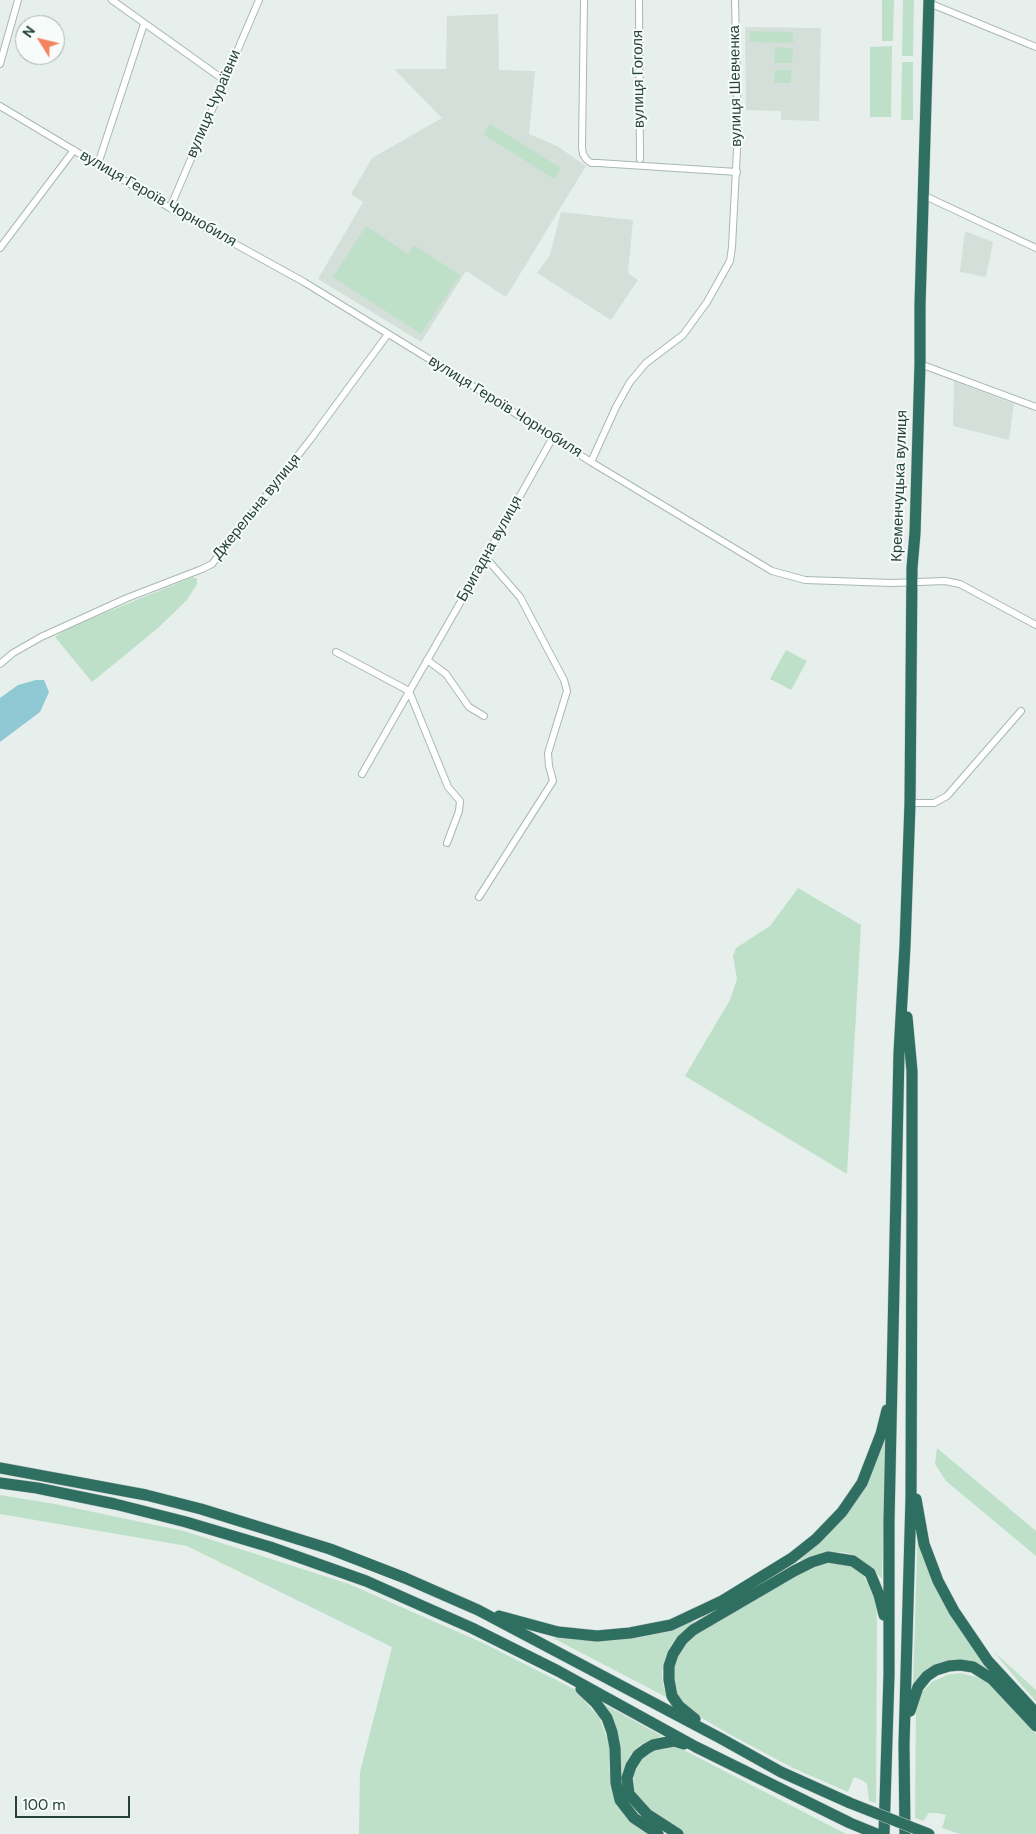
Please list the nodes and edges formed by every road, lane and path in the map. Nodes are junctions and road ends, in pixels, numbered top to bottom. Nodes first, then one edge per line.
1 (18, 0) edge
2 (112, 0) edge
3 (259, 0) edge
4 (584, 0) edge
5 (639, 0) edge
6 (735, 0) edge
7 (929, 2) edge
8 (144, 24) junction
9 (1036, 47) edge
10 (0, 64) edge
11 (224, 80) junction
12 (0, 106) edge
13 (74, 150) junction
14 (640, 159) dead end
15 (98, 164) junction
16 (737, 172) junction
17 (923, 195) junction
18 (170, 208) junction
19 (0, 248) edge
20 (1036, 248) edge
21 (388, 334) junction
22 (920, 364) junction
23 (1036, 407) edge
24 (553, 437) junction
25 (591, 462) junction
26 (486, 558) junction
27 (912, 582) junction
28 (1036, 625) edge
29 (336, 652) dead end
30 (427, 660) junction
31 (0, 664) edge
32 (409, 691) junction
33 (1021, 711) dead end
34 (484, 716) dead end
35 (362, 774) dead end
36 (910, 803) junction
37 (447, 843) dead end
38 (479, 897) dead end
39 (904, 972) junction
40 (892, 1389) junction
41 (911, 1455) junction
42 (0, 1468) edge
43 (0, 1483) edge
44 (478, 1610) junction
45 (889, 1632) junction
46 (558, 1671) junction
47 (1036, 1713) edge
48 (906, 1725) junction
49 (1036, 1726) edge
50 (720, 1738) junction
51 (696, 1747) junction
52 (658, 1834) edge
53 (678, 1834) edge
54 (877, 1834) edge
55 (884, 1834) edge
56 (905, 1834) edge
57 (929, 1834) edge

1 - 10 street
2 - 8 street
3 - 11 street, вулиця Чураївни
4 - 16 street
5 - 14 street, вулиця Гоголя
6 - 16 street, вулиця Шевченка
7 - 9 street
7 - 17 highway, Кременчуцька вулиця
8 - 11 street
8 - 15 street
11 - 18 street, вулиця Чураївни
12 - 13 street, вулиця Героїв Чорнобиля
13 - 15 street, вулиця Героїв Чорнобиля
13 - 19 street
15 - 18 street, вулиця Героїв Чорнобиля
16 - 25 street, вулиця Шевченка
17 - 20 street
17 - 22 highway, Кременчуцька вулиця
18 - 21 street, вулиця Героїв Чорнобиля
21 - 24 street, вулиця Героїв Чорнобиля
21 - 31 street, Джерельна вулиця
22 - 23 street
22 - 27 highway, Кременчуцька вулиця
24 - 25 street, вулиця Героїв Чорнобиля
24 - 26 street, Бригадна вулиця
25 - 27 street, вулиця Героїв Чорнобиля
26 - 30 street, Бригадна вулиця
26 - 38 street
27 - 28 street, вулиця Героїв Чорнобиля
27 - 36 highway, Кременчуцька вулиця
29 - 32 street
30 - 32 street, Бригадна вулиця
30 - 34 street
32 - 35 street, Бригадна вулиця
32 - 37 street
33 - 36 street
36 - 39 highway, Кременчуцька вулиця
39 - 40 highway
39 - 41 highway
40 - 44 highway
40 - 45 highway
41 - 47 highway
41 - 48 highway
42 - 44 highway
43 - 46 highway
44 - 50 highway
45 - 50 highway
45 - 55 highway
46 - 51 highway
46 - 52 highway
48 - 49 highway
48 - 56 highway
50 - 57 highway, bridge
51 - 53 highway
51 - 54 highway

